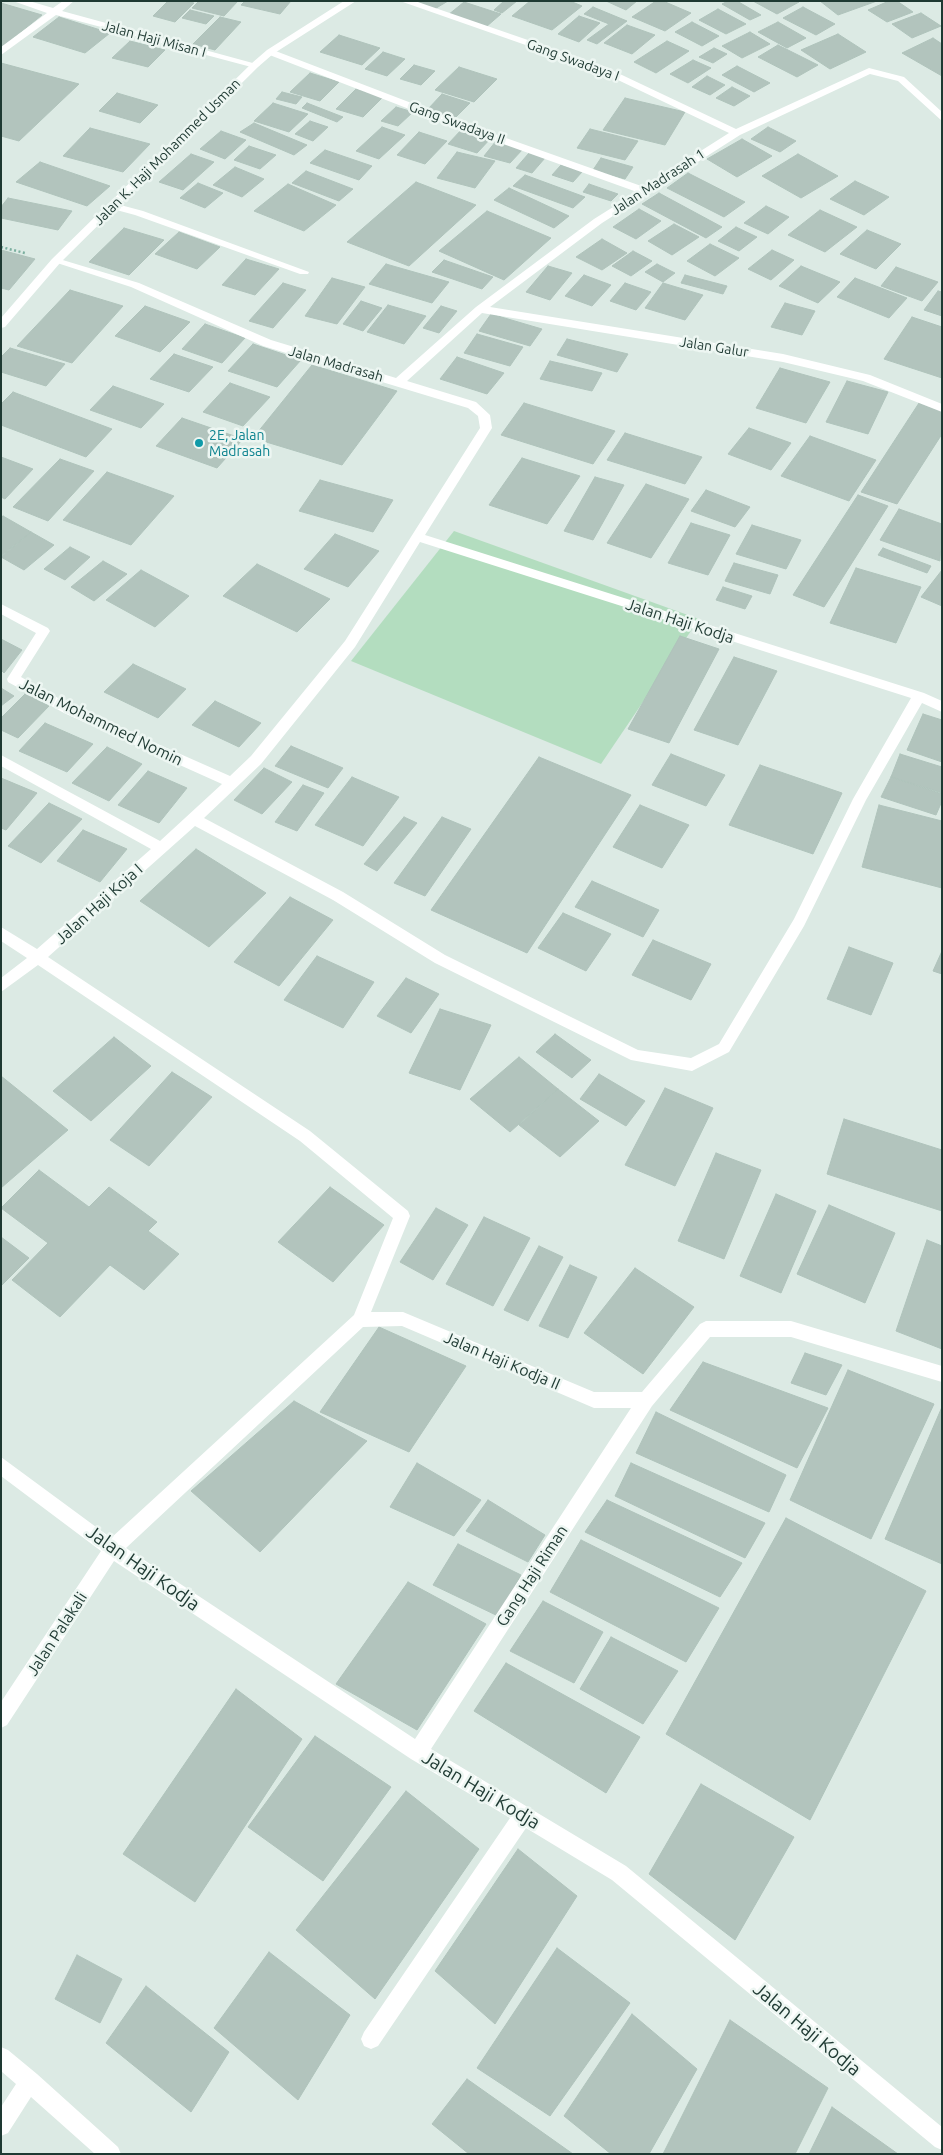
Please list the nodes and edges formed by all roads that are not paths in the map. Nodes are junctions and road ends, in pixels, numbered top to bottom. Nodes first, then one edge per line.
1 (18, 1) edge
2 (70, 1) edge
3 (351, 1) edge
4 (405, 1) edge
5 (53, 12) junction
6 (1, 52) edge
7 (270, 52) junction
8 (255, 65) junction
9 (942, 118) edge
10 (736, 133) junction
11 (644, 191) junction
12 (113, 206) junction
13 (56, 261) junction
14 (304, 272) dead end
15 (480, 309) junction
16 (1, 324) edge
17 (399, 382) junction
18 (942, 408) edge
19 (418, 537) junction
20 (1, 608) edge
21 (919, 696) junction
22 (942, 707) edge
23 (1, 760) edge
24 (232, 783) junction
25 (194, 819) junction
26 (161, 848) junction
27 (1, 933) edge
28 (38, 958) junction
29 (1, 986) edge
30 (360, 1320) junction
31 (942, 1374) edge
32 (646, 1400) junction
33 (1, 1465) edge
34 (112, 1549) junction
35 (1, 1719) edge
36 (418, 1752) junction
37 (524, 1815) junction
38 (371, 2039) dead end
39 (1, 2057) edge
40 (30, 2080) junction
41 (1, 2126) edge
42 (942, 2140) edge
43 (111, 2154) edge

1 - 5 street, Jalan Haji Misan I
2 - 5 street
3 - 7 street, Jalan K. Haji Mohammed Usman
4 - 10 street, Gang Swadaya I
5 - 6 street
5 - 8 street, Jalan Haji Misan I
7 - 8 street, Jalan K. Haji Mohammed Usman
7 - 11 street, Gang Swadaya II
8 - 12 street, Jalan K. Haji Mohammed Usman
9 - 10 street, Jalan Madrasah 1
10 - 11 street, Jalan Madrasah 1
11 - 15 street, Jalan Madrasah 1
12 - 13 street, Jalan K. Haji Mohammed Usman
12 - 14 street
13 - 16 street, Jalan K. Haji Mohammed Usman
13 - 17 street, Jalan Madrasah
15 - 17 street, Jalan Madrasah 1
15 - 18 street, Jalan Galur
17 - 19 street, Jalan Madrasah
19 - 21 street, Jalan Haji Kodja
19 - 24 street, Jalan Madrasah
20 - 24 street, Jalan Mohammed Nomin
21 - 22 street, Jalan Haji Kodja
21 - 25 street
23 - 26 street
24 - 25 street, Jalan Haji Koja I
25 - 26 street, Jalan Haji Koja I
26 - 28 street, Jalan Haji Koja I
27 - 28 street
28 - 29 street, Jalan Haji Koja I
28 - 30 street
30 - 32 street, Jalan Haji Kodja II
30 - 34 street
31 - 32 street
32 - 36 street, Gang Haji Riman
33 - 34 street, Jalan Haji Kodja
34 - 35 street, Jalan Palakali
34 - 36 street, Jalan Haji Kodja
36 - 37 street, Jalan Haji Kodja
37 - 38 street
37 - 42 street, Jalan Haji Kodja
39 - 40 street
40 - 41 street
40 - 43 street

